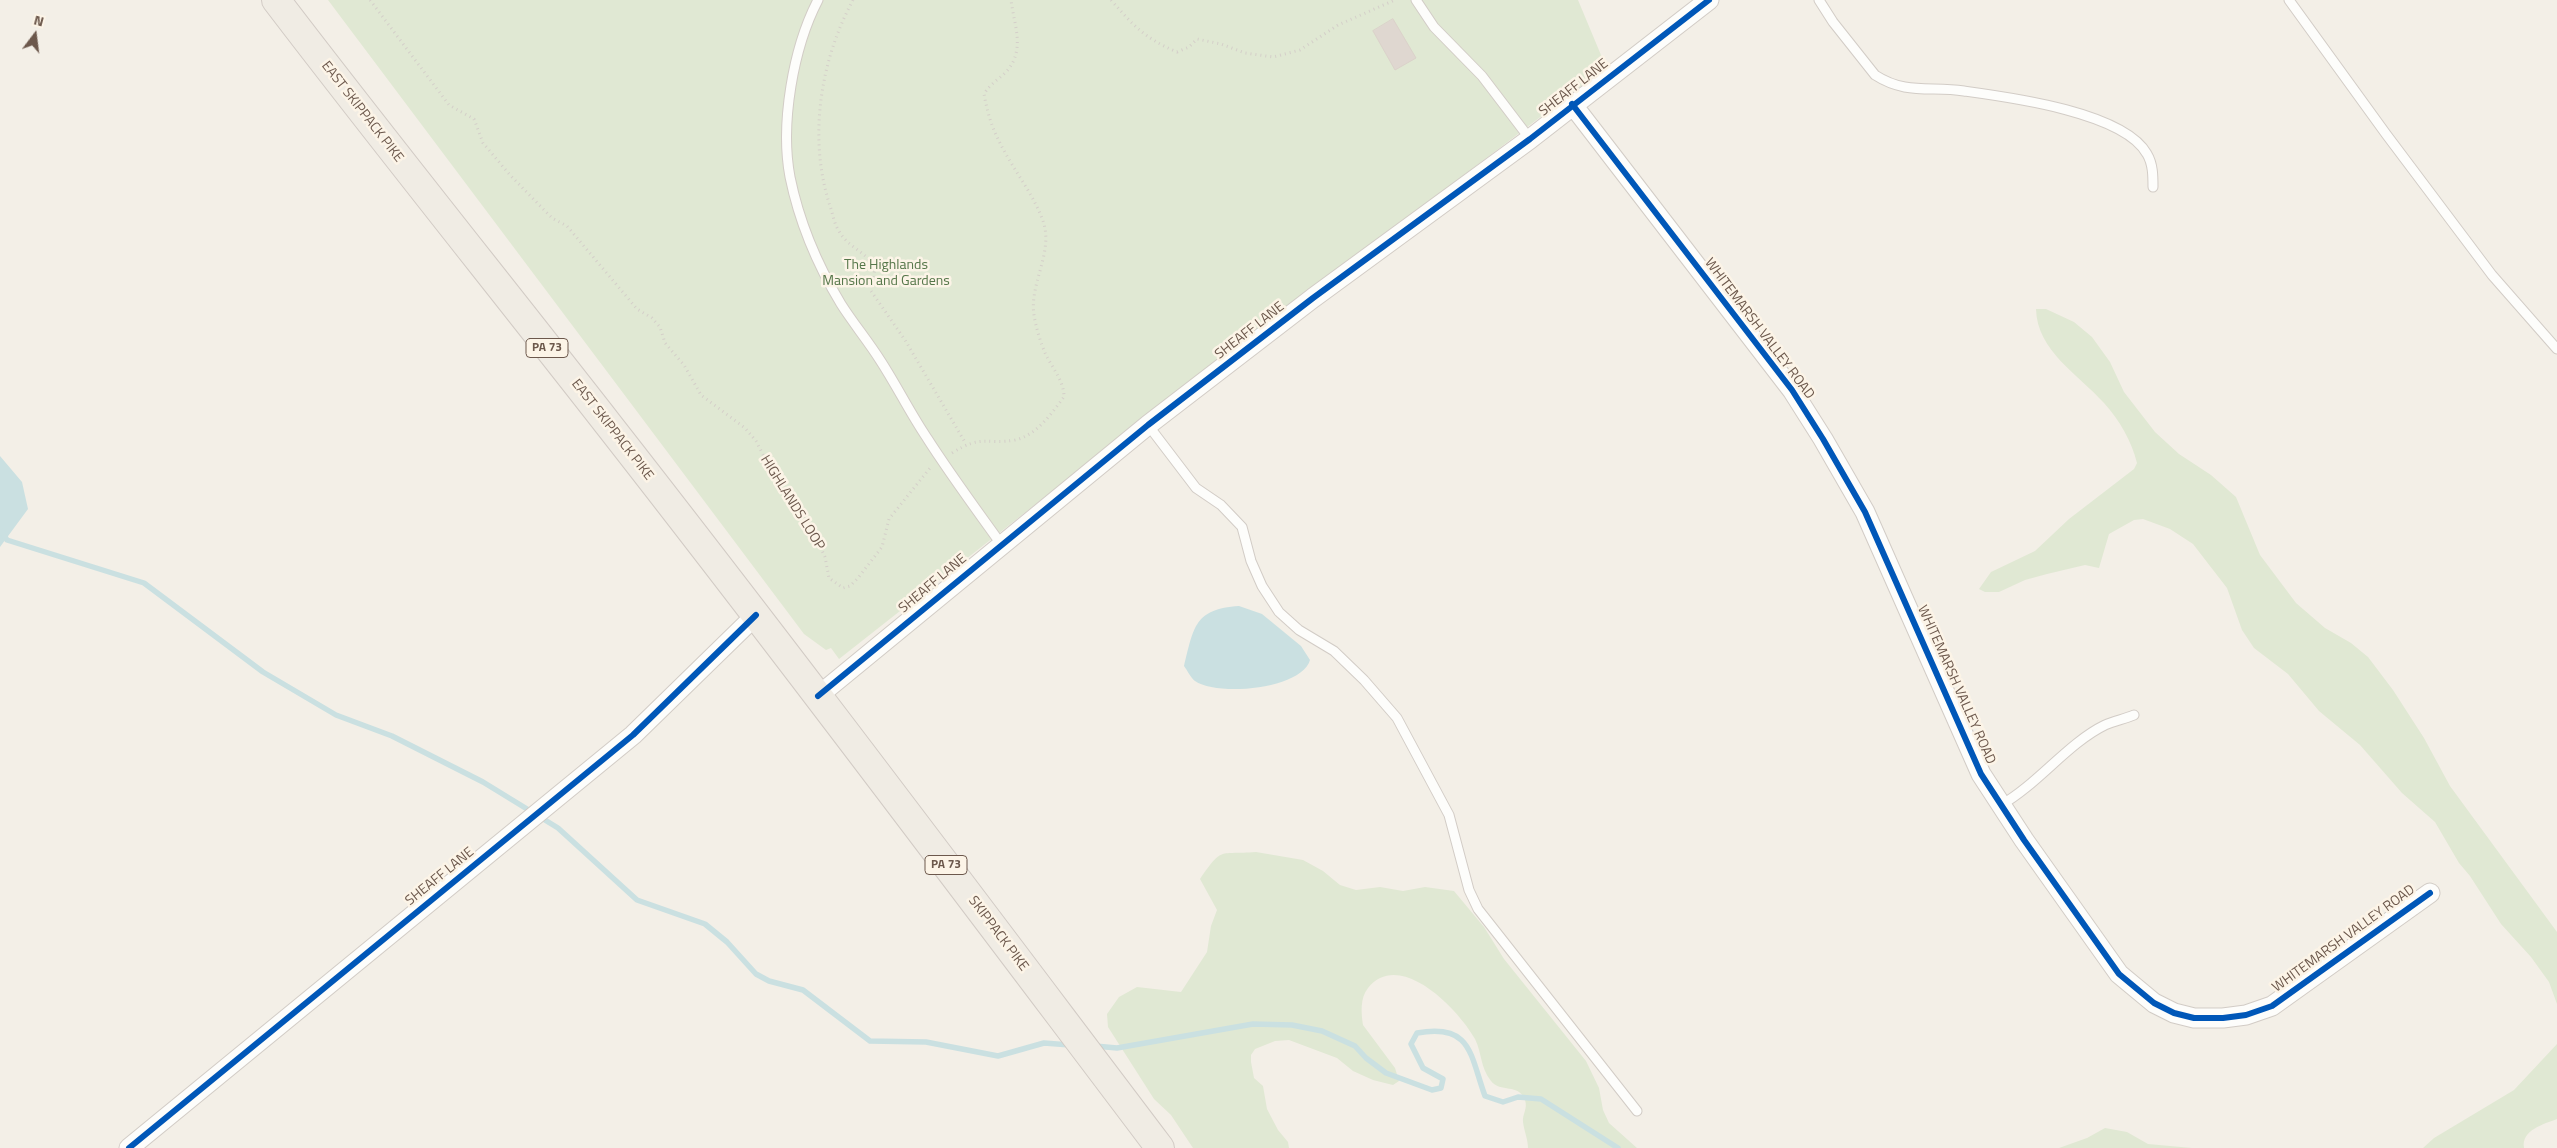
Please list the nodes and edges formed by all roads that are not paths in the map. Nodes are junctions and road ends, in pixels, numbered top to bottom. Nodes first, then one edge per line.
1 (276, 0) edge
2 (818, 0) edge
3 (1416, 0) edge
4 (1709, 0) edge
5 (1820, 0) edge
6 (2289, 0) edge
7 (1572, 104) junction
8 (1530, 139) junction
9 (2153, 187) dead end
10 (2557, 349) edge
11 (1148, 425) junction
12 (1001, 544) junction
13 (756, 615) junction
14 (818, 696) junction
15 (2134, 715) dead end
16 (2000, 805) junction
17 (2430, 893) dead end
18 (1637, 1111) dead end
19 (129, 1148) edge
20 (1160, 1148) edge

1 - 13 main road, EAST SKIPPACK PIKE / PA 73
2 - 12 lane
3 - 8 lane
4 - 7 street, SHEAFF LANE
5 - 9 lane
6 - 10 lane
7 - 8 street, SHEAFF LANE
7 - 16 street, WHITEMARSH VALLEY ROAD
8 - 11 street, SHEAFF LANE
11 - 12 street, SHEAFF LANE
11 - 18 lane
12 - 14 street, SHEAFF LANE
13 - 14 main road, EAST SKIPPACK PIKE / PA 73
13 - 19 street, SHEAFF LANE
14 - 20 main road, SKIPPACK PIKE / PA 73
15 - 16 lane
16 - 17 street, WHITEMARSH VALLEY ROAD

